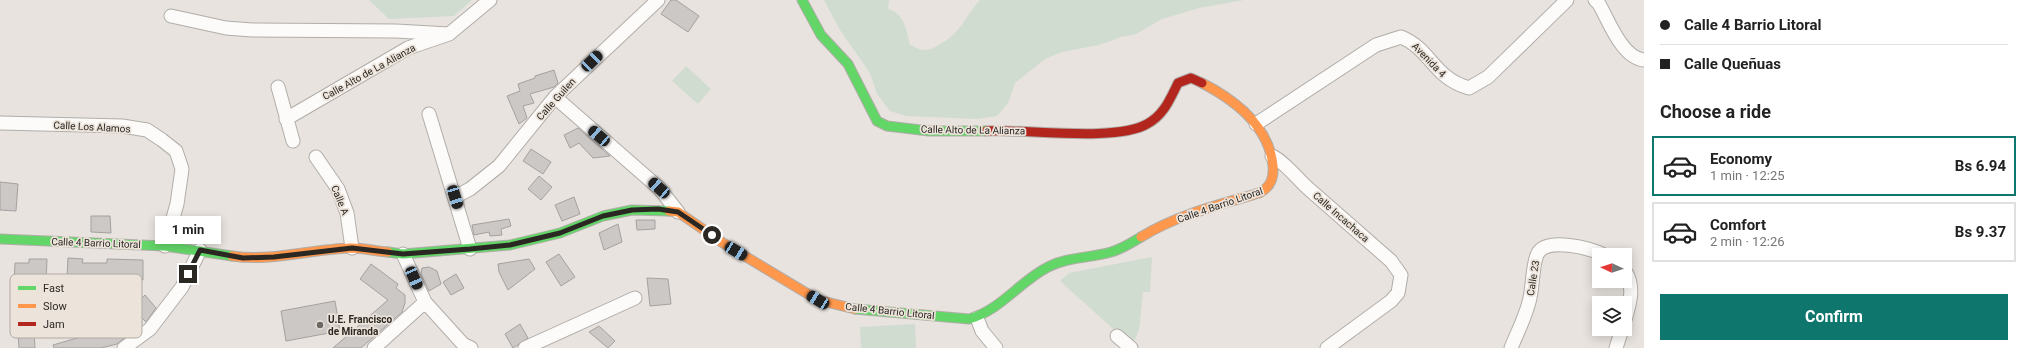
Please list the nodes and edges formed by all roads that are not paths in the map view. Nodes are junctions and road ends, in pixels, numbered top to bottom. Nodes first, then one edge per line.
1 (490, 0) edge
2 (658, 0) edge
3 (802, 0) edge
4 (1567, 0) edge
5 (1595, 0) edge
6 (171, 16) dead end
7 (449, 34) junction
8 (1644, 60) edge
9 (278, 87) dead end
10 (555, 97) junction
11 (429, 114) dead end
12 (286, 119) junction
13 (0, 124) edge
14 (1256, 124) junction
15 (293, 141) dead end
16 (1272, 156) junction
17 (316, 157) dead end
18 (455, 197) junction
19 (678, 212) junction
20 (0, 240) edge
21 (166, 246) junction
22 (352, 248) junction
23 (470, 249) junction
24 (200, 250) junction
25 (1592, 252) edge
26 (403, 254) junction
27 (635, 298) dead end
28 (425, 302) junction
29 (977, 318) junction
30 (142, 335) edge
31 (1117, 336) dead end
32 (1620, 336) edge
33 (138, 338) edge
34 (1334, 346) edge
35 (124, 348) edge
36 (374, 348) edge
37 (471, 348) edge
38 (525, 348) edge
39 (996, 348) edge
40 (1131, 348) edge
41 (1510, 348) edge
42 (1616, 348) edge

1 - 7 street, Calle Alto de La Alianza
2 - 10 street, Calle Guilen
3 - 14 street, Calle Alto de La Alianza
4 - 14 street, Avenida 4
5 - 8 street
6 - 7 street
7 - 12 street, Calle Alto de La Alianza
9 - 12 street
10 - 18 street, Calle Guilen
10 - 19 street
11 - 18 street
12 - 15 street
13 - 21 street, Calle Los Alamos
14 - 16 street
16 - 29 street, Calle 4 Barrio Litoral
16 - 34 street, Calle Incachaca
17 - 22 street, Calle A
18 - 23 street
19 - 23 street, Calle 4 Barrio Litoral
19 - 29 street, Calle 4 Barrio Litoral
20 - 21 street, Calle 4 Barrio Litoral
21 - 24 street, Calle 4 Barrio Litoral
22 - 24 street, Calle 4 Barrio Litoral
22 - 26 street, Calle 4 Barrio Litoral
23 - 26 street, Calle 4 Barrio Litoral
24 - 30 street
25 - 41 street, Calle 23
26 - 28 street
27 - 38 street
28 - 36 street
28 - 37 street
29 - 39 street
31 - 40 street
32 - 42 street
33 - 35 street

